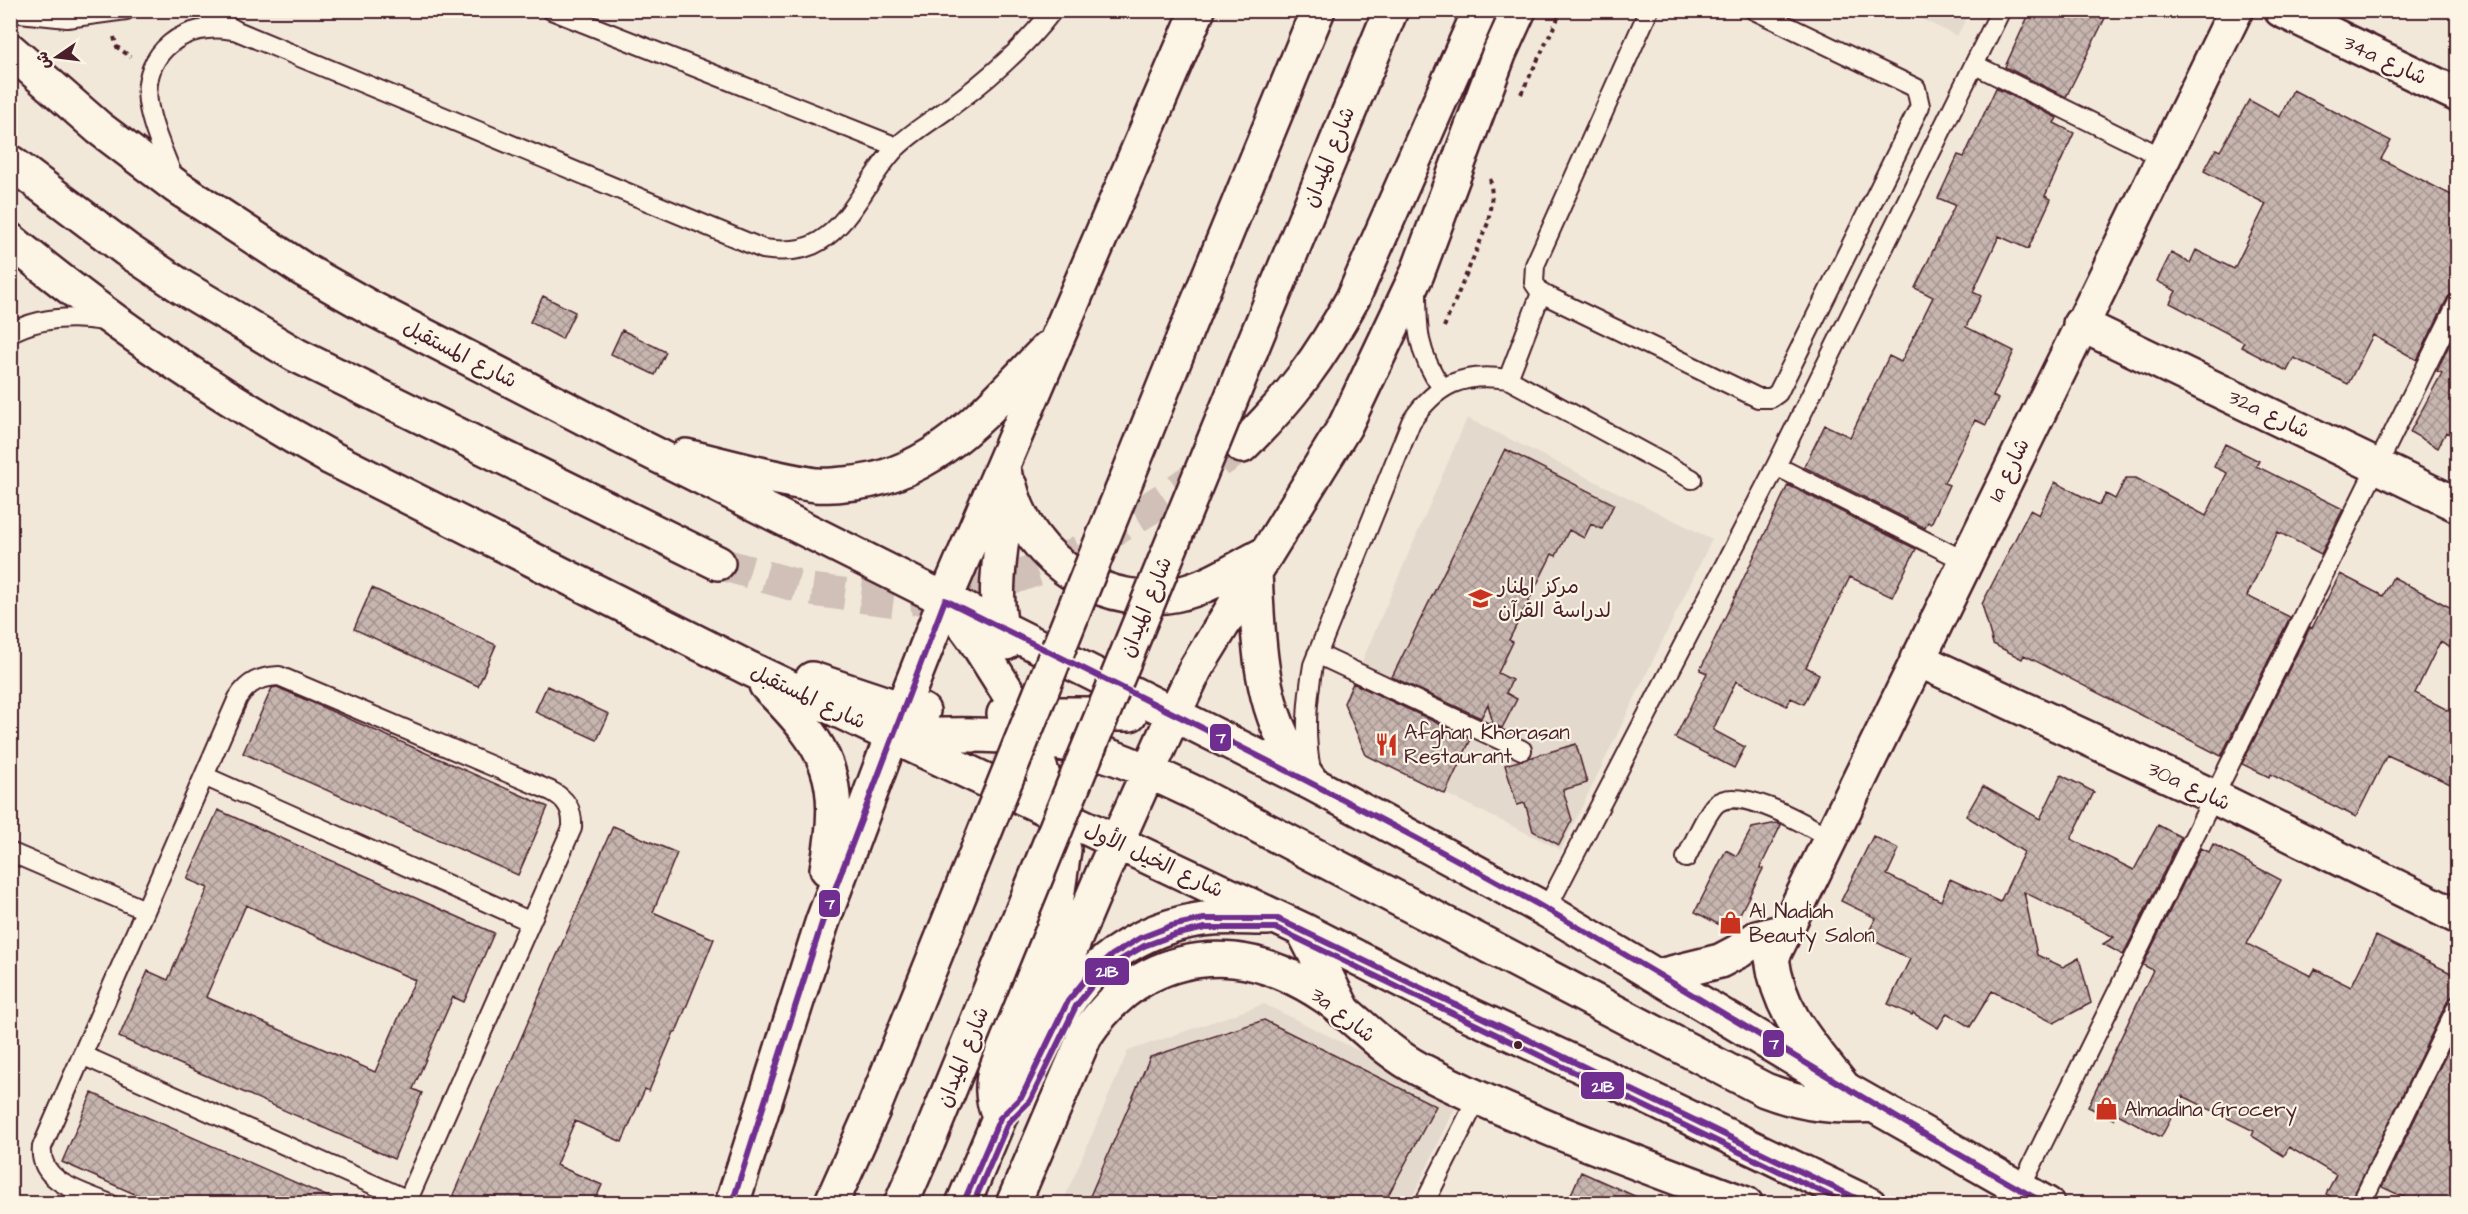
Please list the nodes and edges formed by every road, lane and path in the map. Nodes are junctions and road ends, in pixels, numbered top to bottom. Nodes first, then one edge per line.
1 (126, 10) edge
2 (201, 10) edge
3 (551, 10) edge
4 (1053, 10) edge
5 (1198, 10) edge
6 (1318, 10) edge
7 (1391, 10) edge
8 (1480, 10) edge
9 (1520, 10) edge
10 (1562, 10) edge
11 (1649, 10) edge
12 (1754, 10) edge
13 (2001, 10) edge
14 (2236, 10) edge
15 (2281, 10) edge
16 (10, 12) edge
17 (108, 14) junction
18 (237, 31) junction
19 (10, 50) edge
20 (1974, 65) junction
21 (152, 70) junction
22 (2457, 95) edge
23 (1517, 103) dead end
24 (897, 147) junction
25 (2163, 157) junction
26 (10, 162) edge
27 (1490, 174) dead end
28 (177, 187) junction
29 (10, 240) edge
30 (1417, 274) junction
31 (1541, 293) junction
32 (2457, 302) edge
33 (114, 322) junction
34 (2080, 324) junction
35 (10, 333) edge
36 (1060, 336) junction
37 (1427, 366) junction
38 (1508, 379) junction
39 (1442, 388) junction
40 (635, 444) junction
41 (1242, 446) tunnel mouth
42 (1004, 464) junction
43 (1776, 466) junction
44 (2377, 466) junction
45 (1692, 479) dead end
46 (2457, 505) edge
47 (1965, 561) junction
48 (718, 563) tunnel mouth
49 (1259, 563) junction
50 (945, 600) junction
51 (1000, 627) junction
52 (1315, 659) junction
53 (1917, 659) junction
54 (750, 669) junction
55 (1174, 714) junction
56 (897, 723) junction
57 (1031, 727) junction
58 (1522, 750) dead end
59 (1148, 771) junction
60 (204, 776) junction
61 (1313, 784) junction
62 (2214, 797) junction
63 (1056, 814) junction
64 (1830, 838) junction
65 (1118, 843) junction
66 (10, 852) edge
67 (1686, 858) dead end
68 (145, 910) junction
69 (1546, 910) junction
70 (2457, 917) edge
71 (529, 921) junction
72 (822, 922) junction
73 (1291, 924) junction
74 (1785, 931) junction
75 (1659, 976) junction
76 (2457, 1005) edge
77 (1345, 1013) junction
78 (82, 1055) junction
79 (1845, 1089) junction
80 (1478, 1097) junction
81 (1873, 1105) junction
82 (1000, 1118) junction
83 (2033, 1196) edge
84 (407, 1202) edge
85 (110, 1203) edge
86 (732, 1203) edge
87 (831, 1203) edge
88 (901, 1203) edge
89 (963, 1203) edge
90 (1013, 1203) edge
91 (1424, 1203) edge
92 (1746, 1203) edge
93 (1869, 1203) edge
94 (2361, 1203) edge

1 - 17 lane
2 - 18 lane
3 - 24 lane
4 - 24 lane
5 - 36 main road
6 - 87 main road, bridge
7 - 88 main road, شارع الميدان, bridge
8 - 41 main road
9 - 30 main road
10 - 23 path
11 - 31 lane
12 - 31 lane
13 - 20 lane
14 - 25 main road, 1a شارع
15 - 22 main road, 34a شارع
16 - 17 lane
17 - 21 path
18 - 21 lane
18 - 24 lane
19 - 28 main road, شارع المستقبل
20 - 25 lane
20 - 43 lane
21 - 28 lane
25 - 34 main road, 1a شارع
26 - 48 main road
27 - 37 path
28 - 40 main road, شارع المستقبل
29 - 33 main road, شارع المستقبل
30 - 37 lane
30 - 49 main road
31 - 38 lane
32 - 44 lane
33 - 35 lane
33 - 54 main road, شارع المستقبل
34 - 44 main road, 32a شارع
34 - 47 main road, 1a شارع
36 - 40 main road
36 - 42 main road
37 - 39 lane
38 - 39 lane
38 - 45 lane
39 - 52 lane
40 - 50 main road, شارع المستقبل
42 - 49 main road
42 - 50 main road
42 - 51 main road
43 - 47 lane
43 - 69 lane
44 - 46 main road, 32a شارع
44 - 62 lane
47 - 53 main road, 1a شارع
49 - 55 main road
49 - 61 main road
50 - 51 main road
50 - 56 main road
50 - 57 main road
51 - 55 main road
51 - 57 main road
52 - 58 lane
52 - 61 lane
53 - 62 main road, 30a شارع
53 - 64 main road, 1a شارع
54 - 56 main road, شارع المستقبل
54 - 72 main road
55 - 57 main road
55 - 59 main road
55 - 61 main road
56 - 57 main road
56 - 63 main road, شارع الخيل الأول
56 - 72 main road
57 - 59 main road
57 - 63 main road
57 - 65 main road
59 - 65 main road
59 - 81 main road
60 - 68 lane
60 - 71 lane
60 - 71 lane
61 - 69 main road
62 - 70 main road, 30a شارع
62 - 83 lane
63 - 65 main road, شارع الخيل الأول
63 - 82 main road
64 - 67 lane
64 - 74 main road, 1a شارع
65 - 73 main road, شارع الخيل الأول
65 - 82 main road
66 - 68 lane
68 - 78 lane
69 - 75 main road
71 - 84 lane
72 - 86 main road
73 - 77 main road
73 - 82 main road
73 - 93 main road, شارع الخيل الأول
74 - 75 main road
74 - 79 main road, 1a شارع
75 - 79 main road
76 - 94 lane
77 - 80 main road, 3a شارع
77 - 90 main road, 3a شارع
78 - 84 lane
78 - 85 lane
79 - 81 main road
80 - 91 lane
80 - 92 main road, 3a شارع
81 - 83 main road
82 - 89 main road

